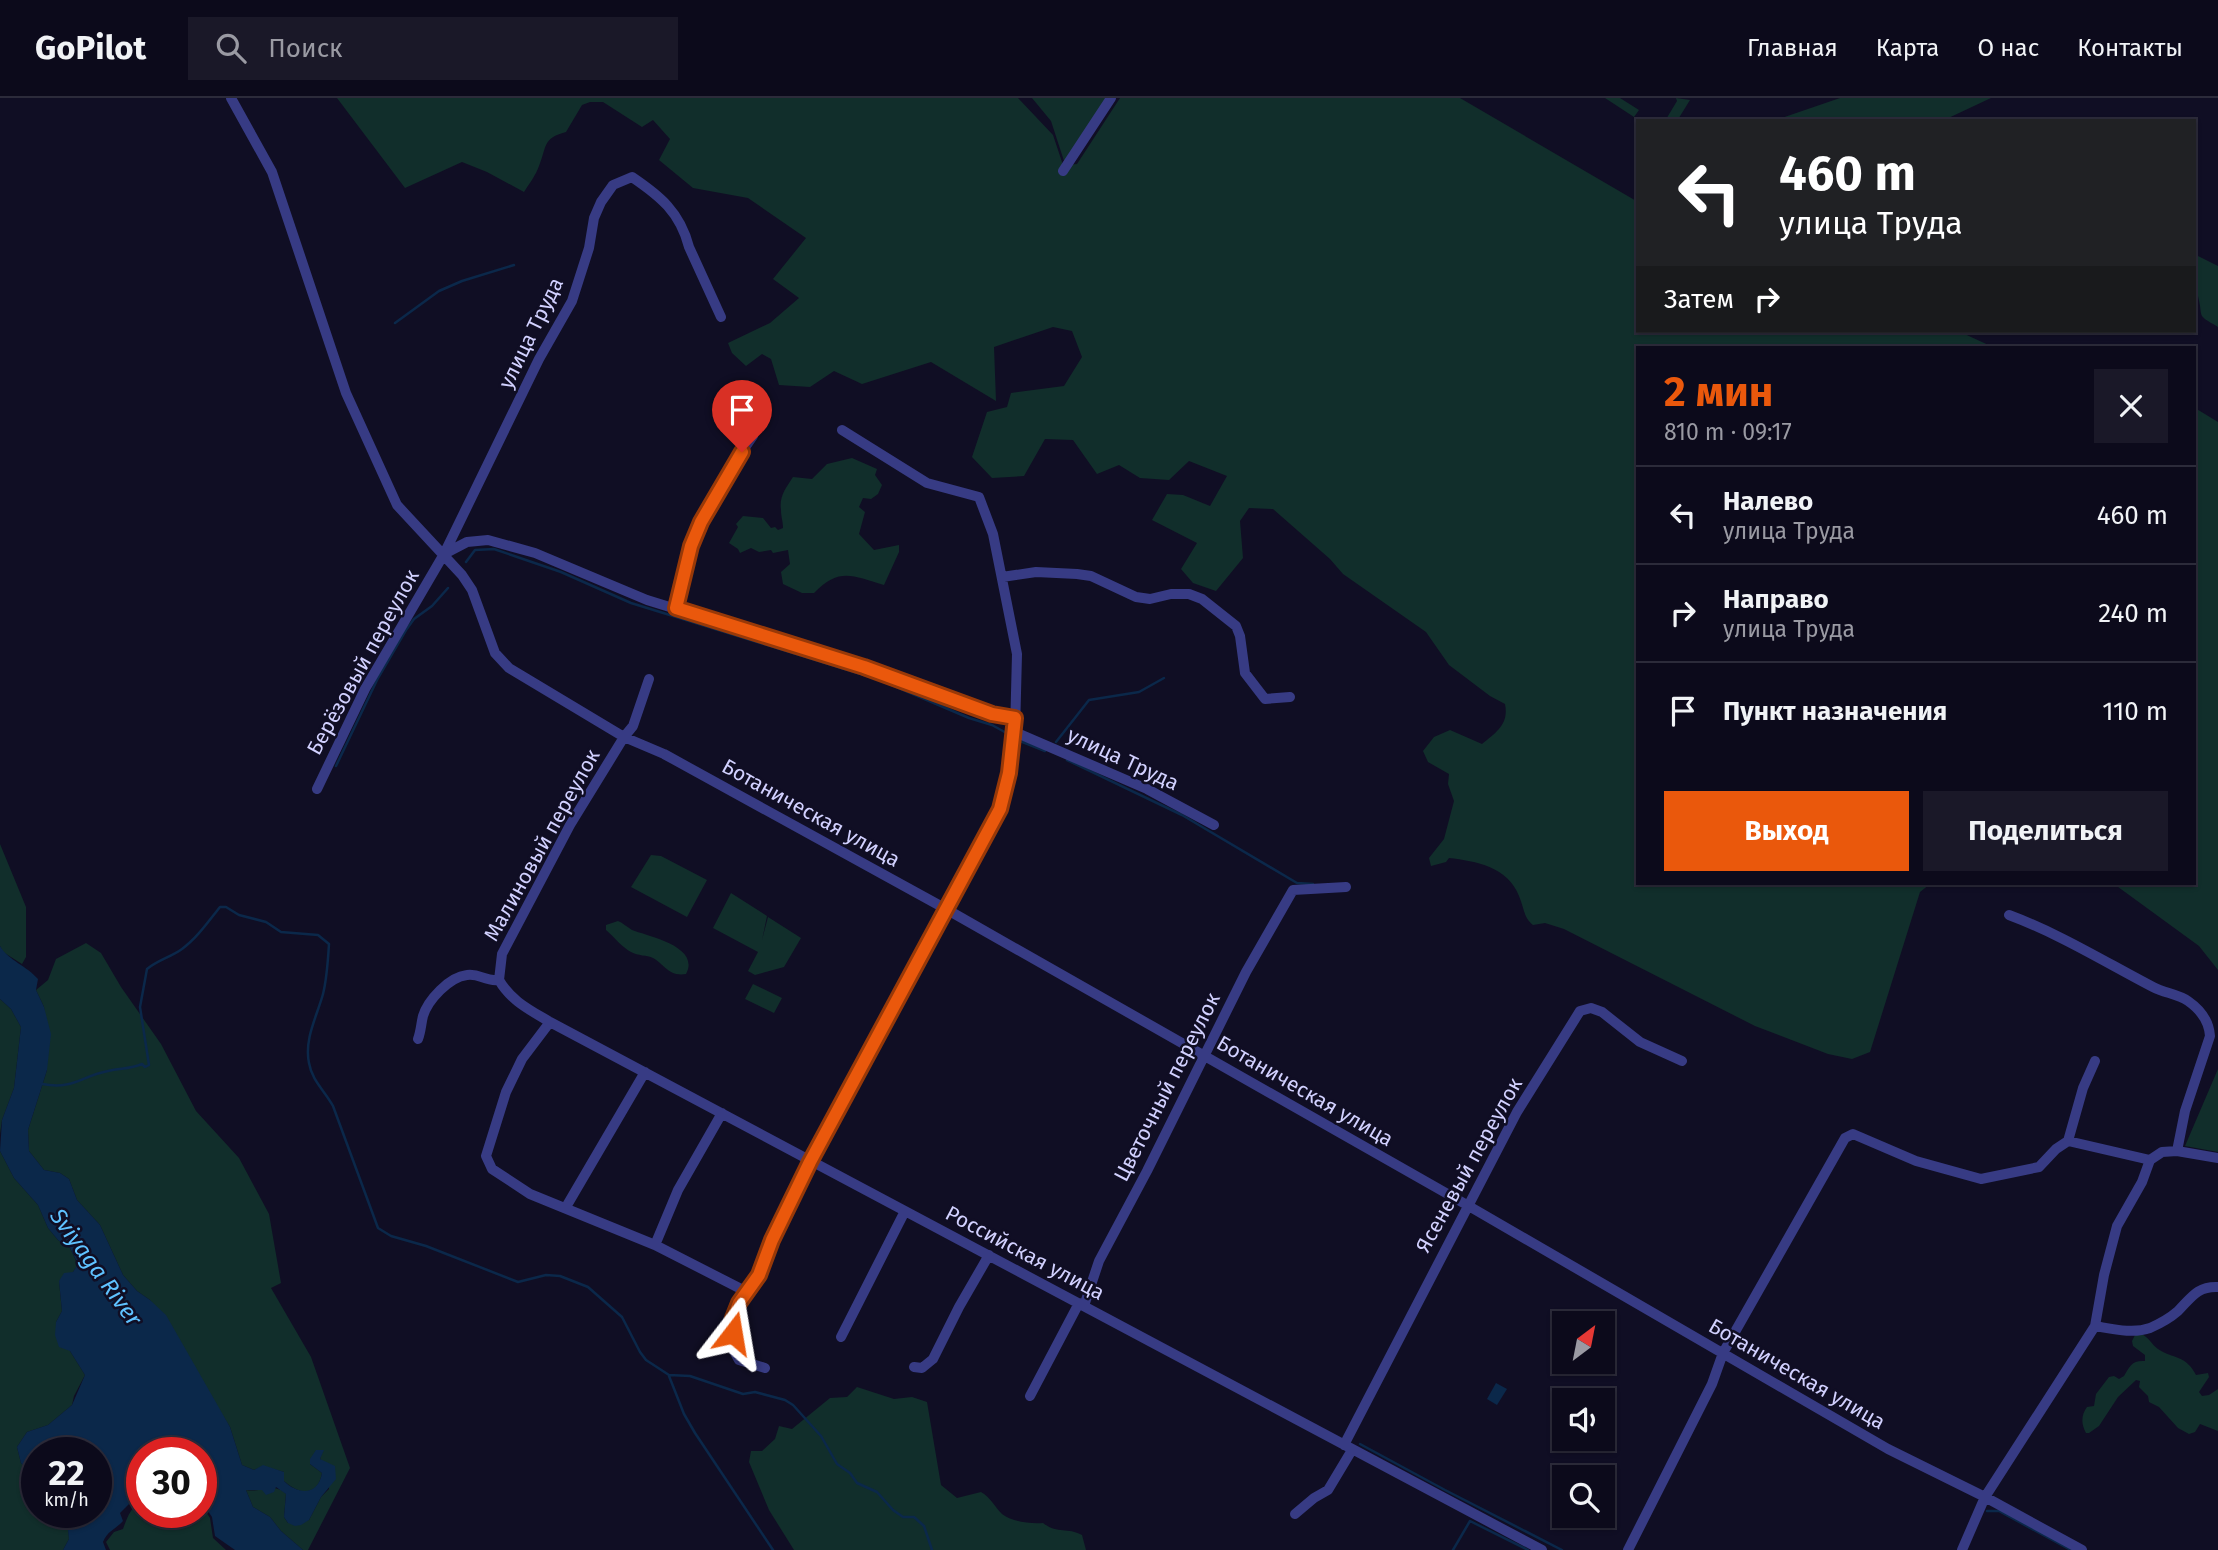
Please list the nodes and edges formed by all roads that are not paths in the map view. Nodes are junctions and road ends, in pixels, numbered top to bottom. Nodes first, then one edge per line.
1 (231, 98) edge
2 (1111, 98) edge
3 (1063, 171) dead end
4 (721, 317) dead end
5 (842, 430) dead end
6 (753, 436) dead end
7 (444, 554) junction
8 (1002, 577) junction
9 (676, 608) junction
10 (649, 679) dead end
11 (1290, 697) dead end
12 (1015, 718) junction
13 (1014, 732) junction
14 (624, 737) junction
15 (317, 789) dead end
16 (1213, 825) dead end
17 (1346, 887) dead end
18 (946, 909) junction
19 (2009, 915) dead end
20 (499, 980) junction
21 (550, 1022) junction
22 (418, 1039) dead end
23 (1204, 1056) junction
24 (1682, 1061) dead end
25 (2095, 1061) dead end
26 (645, 1072) junction
27 (722, 1113) junction
28 (2068, 1141) junction
29 (2177, 1151) junction
30 (2218, 1158) edge
31 (2150, 1160) junction
32 (810, 1162) junction
33 (1467, 1205) junction
34 (566, 1208) junction
35 (905, 1211) junction
36 (655, 1245) junction
37 (989, 1255) junction
38 (2218, 1287) edge
39 (747, 1292) junction
40 (1082, 1304) junction
41 (2095, 1326) junction
42 (841, 1337) dead end
43 (1723, 1353) junction
44 (914, 1367) dead end
45 (765, 1368) dead end
46 (1030, 1396) dead end
47 (1348, 1448) junction
48 (1985, 1497) junction
49 (1295, 1514) dead end
50 (1542, 1550) edge
51 (1628, 1550) edge
52 (1962, 1550) edge
53 (2082, 1550) edge

1 - 7 street
2 - 3 street
4 - 7 street, улица Труда
5 - 8 street
6 - 9 street
7 - 9 street
7 - 14 street, Ботаническая улица
7 - 15 street, Берёзовый переулок
8 - 11 street
8 - 12 street
9 - 12 street
10 - 14 street, Малиновый переулок
12 - 13 street
13 - 16 street, улица Труда
13 - 18 street
14 - 18 street, Ботаническая улица
14 - 20 street, Малиновый переулок
17 - 23 street, Цветочный переулок
18 - 23 street, Ботаническая улица
18 - 32 street
19 - 29 street
20 - 21 street, Российская улица
20 - 22 street
21 - 26 street, Российская улица
21 - 34 street
23 - 33 street, Ботаническая улица
23 - 40 street, Цветочный переулок
24 - 33 street, Ясеневый переулок
25 - 28 street
26 - 27 street, Российская улица
26 - 34 street
27 - 32 street, Российская улица
27 - 36 street
28 - 31 street
28 - 43 street
29 - 30 street
29 - 31 street
31 - 41 street
32 - 35 street, Российская улица
32 - 39 street
33 - 43 street, Ботаническая улица
33 - 47 street, Ясеневый переулок
34 - 36 street
35 - 37 street, Российская улица
35 - 42 street
36 - 39 street
37 - 40 street, Российская улица
37 - 44 street
38 - 41 street
39 - 45 street
40 - 46 street, Цветочный переулок
40 - 47 street, Российская улица
41 - 48 street
43 - 48 street, Ботаническая улица
43 - 51 street
47 - 49 street, Ясеневый переулок
47 - 50 street, Российская улица
48 - 52 street
48 - 53 street, Ботаническая улица

